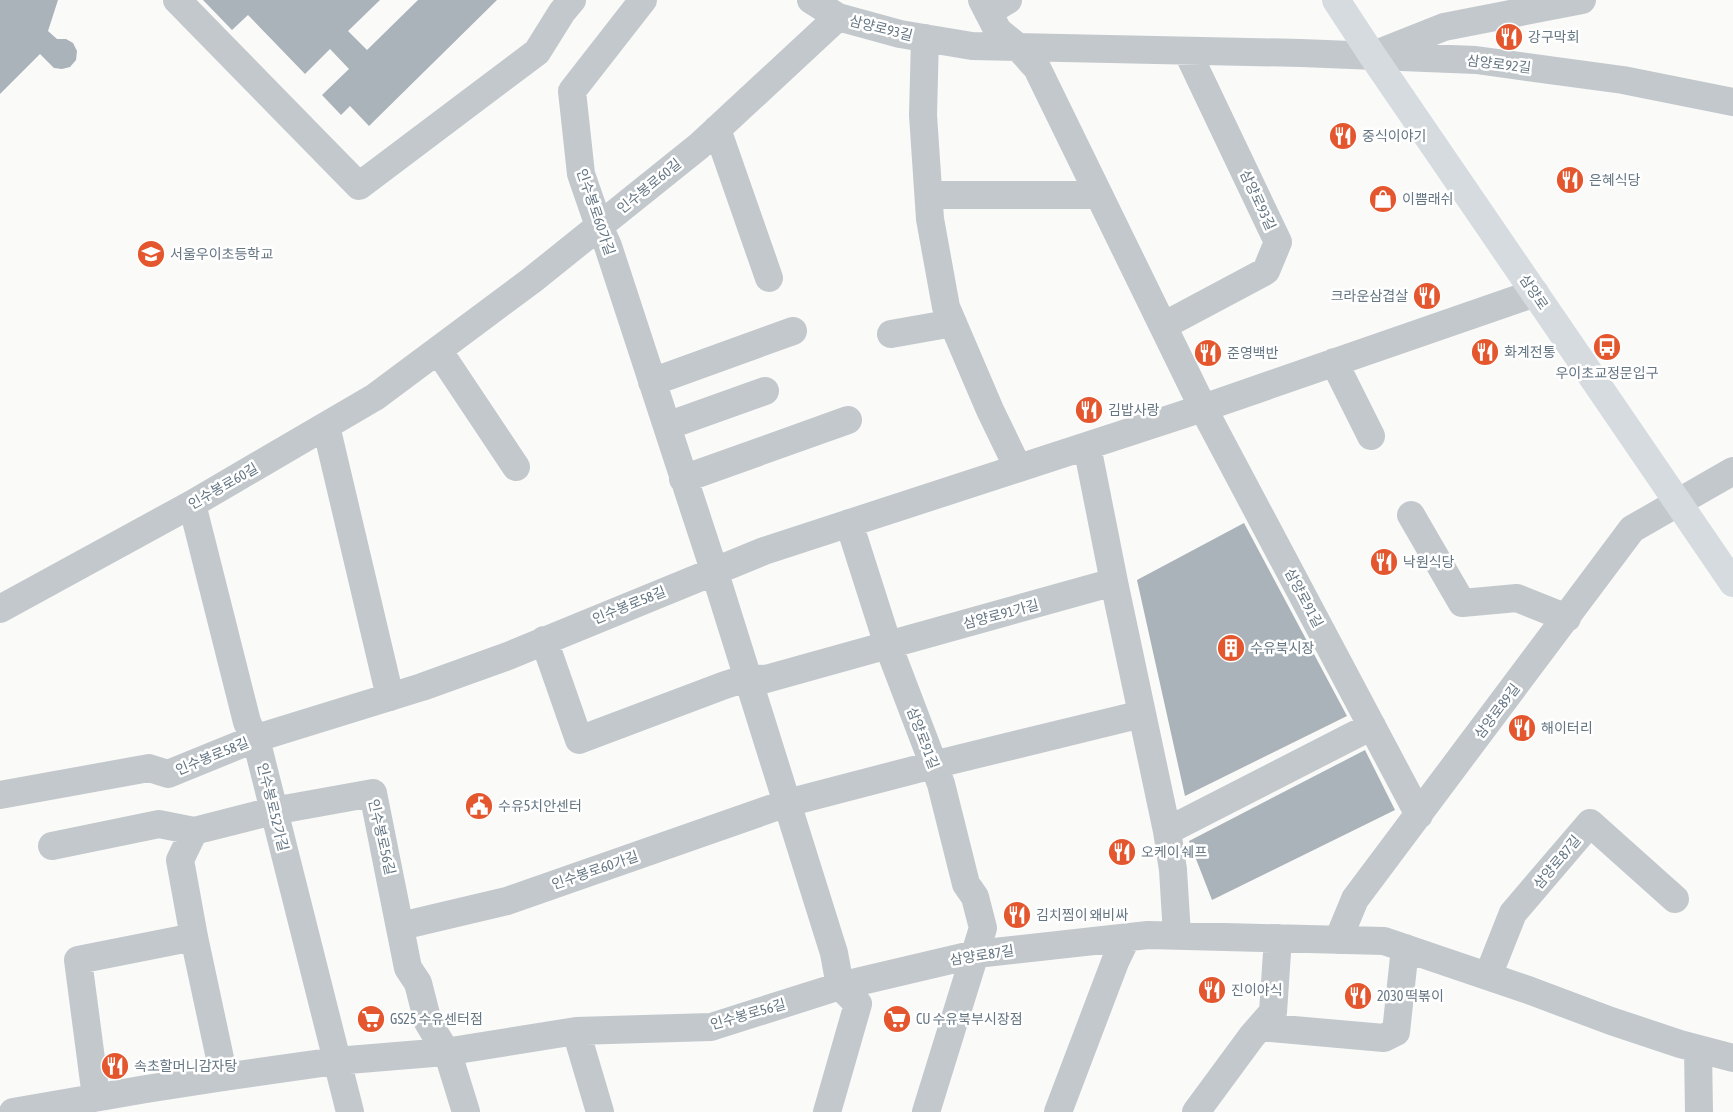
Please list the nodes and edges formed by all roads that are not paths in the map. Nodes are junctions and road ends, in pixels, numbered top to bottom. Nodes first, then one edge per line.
1 (177, 0) edge
2 (643, 0) edge
3 (811, 0) edge
4 (1336, 0) edge
5 (1582, 0) edge
6 (993, 4) edge
7 (567, 6) edge
8 (1473, 11) edge
9 (838, 18) junction
10 (925, 38) junction
11 (1018, 47) junction
12 (1187, 51) junction
13 (1372, 56) junction
14 (1733, 102) edge
15 (717, 129) junction
16 (1099, 194) junction
17 (928, 195) junction
18 (599, 226) junction
19 (769, 278) dead end
20 (1535, 294) junction
21 (953, 323) junction
22 (1163, 326) junction
23 (793, 331) dead end
24 (891, 334) dead end
25 (438, 350) junction
26 (1334, 362) junction
27 (652, 382) junction
28 (765, 391) dead end
29 (1203, 408) junction
30 (848, 420) dead end
31 (326, 426) junction
32 (667, 426) junction
33 (1371, 436) dead end
34 (1087, 446) junction
35 (516, 467) dead end
36 (1018, 468) junction
37 (1733, 471) edge
38 (683, 479) junction
39 (1678, 502) junction
40 (192, 504) junction
41 (1411, 515) dead end
42 (849, 523) junction
43 (714, 570) junction
44 (1114, 582) junction
45 (1733, 583) edge
46 (0, 608) edge
47 (1567, 618) junction
48 (544, 640) junction
49 (888, 645) junction
50 (747, 678) junction
51 (390, 697) junction
52 (1142, 714) junction
53 (1372, 726) junction
54 (254, 739) junction
55 (933, 765) junction
56 (0, 795) edge
57 (787, 803) junction
58 (274, 811) junction
59 (1419, 815) junction
60 (194, 831) junction
61 (1167, 831) junction
62 (52, 846) dead end
63 (1675, 899) dead end
64 (401, 926) junction
65 (1177, 936) junction
66 (194, 937) junction
67 (1127, 937) junction
68 (1278, 938) junction
69 (1338, 940) junction
70 (1404, 948) junction
71 (976, 954) junction
72 (1488, 976) junction
73 (840, 986) junction
74 (1260, 1027) junction
75 (576, 1031) junction
76 (1698, 1049) junction
77 (445, 1052) junction
78 (1731, 1054) edge
79 (336, 1061) junction
80 (224, 1077) junction
81 (96, 1098) junction
82 (12, 1112) edge
83 (350, 1112) edge
84 (466, 1112) edge
85 (600, 1112) edge
86 (827, 1112) edge
87 (926, 1112) edge
88 (1058, 1112) edge
89 (1196, 1112) edge
90 (1699, 1112) edge

1 - 7 street
2 - 18 street, 인수봉로60가길
3 - 9 street, 삼양로93길
4 - 13 main road, 삼양로
5 - 8 street
6 - 11 street
8 - 13 street
9 - 10 street, 삼양로93길
9 - 15 street, 인수봉로60길
10 - 11 street, 삼양로93길
10 - 17 street, 삼양로93길
11 - 12 street, 삼양로93길
11 - 16 street
12 - 13 street, 삼양로93길
12 - 22 street, 삼양로93길
13 - 14 street, 삼양로92길
13 - 20 main road, 삼양로
15 - 18 street, 인수봉로60길
15 - 19 street
16 - 17 street
16 - 22 street
17 - 21 street, 삼양로93길
18 - 25 street, 인수봉로60길
18 - 27 street, 인수봉로60가길
20 - 26 street
20 - 39 main road, 삼양로
21 - 24 street
21 - 36 street, 삼양로93길
22 - 29 street
23 - 27 street
25 - 31 street, 인수봉로60길
25 - 35 street
26 - 29 street
26 - 33 street
27 - 32 street, 인수봉로60가길
28 - 32 street
29 - 34 street
29 - 53 street, 삼양로91길
30 - 38 street
31 - 40 street, 인수봉로60길
31 - 51 street
32 - 38 street, 인수봉로60가길
34 - 36 street
34 - 44 street
36 - 42 street
37 - 39 street, 삼양로89길
38 - 43 street, 인수봉로60가길
39 - 45 main road, 삼양로
39 - 47 street, 삼양로89길
40 - 46 street, 인수봉로60길
40 - 54 street, 인수봉로52가길
41 - 47 street
42 - 43 street
42 - 49 street, 삼양로91길
43 - 48 street, 인수봉로58길
43 - 50 street, 인수봉로60가길
44 - 49 street, 삼양로91가길
44 - 52 street
47 - 59 street, 삼양로89길
48 - 50 street
48 - 51 street, 인수봉로58길
49 - 50 street
49 - 55 street, 삼양로91길
50 - 57 street, 인수봉로60가길
51 - 54 street, 인수봉로58길
52 - 55 street
52 - 61 street
53 - 59 street, 삼양로91길
53 - 61 street
54 - 56 street, 인수봉로58길
54 - 58 street, 인수봉로52가길
55 - 57 street, 인수봉로60가길
55 - 71 street, 삼양로91길
57 - 64 street, 인수봉로60가길
57 - 73 street, 인수봉로60가길
58 - 60 street, 인수봉로56길
58 - 64 street, 인수봉로56길
58 - 79 street, 인수봉로52가길
59 - 69 street, 삼양로89길
60 - 62 street, 인수봉로56길
60 - 66 street
61 - 65 street
63 - 72 street, 삼양로87길
64 - 77 street, 인수봉로56길
65 - 67 street, 삼양로87길
65 - 68 street, 삼양로87길
66 - 80 street
66 - 81 street
67 - 71 street, 삼양로87길
67 - 88 street
68 - 69 street, 삼양로87길
68 - 74 street
69 - 70 street, 삼양로87길
70 - 72 street, 삼양로87길
70 - 74 street
71 - 73 street, 삼양로87길
71 - 87 street, 삼양로91길
72 - 76 street, 삼양로87길
73 - 75 street, 인수봉로56길
73 - 86 street
74 - 89 street
75 - 77 street, 인수봉로56길
75 - 85 street
76 - 78 street, 삼양로87길
76 - 90 street
77 - 79 street, 인수봉로56길
77 - 84 street, 인수봉로56길
79 - 80 street, 인수봉로56길
79 - 83 street, 인수봉로52가길
80 - 81 street, 인수봉로56길
81 - 82 street, 인수봉로56길

